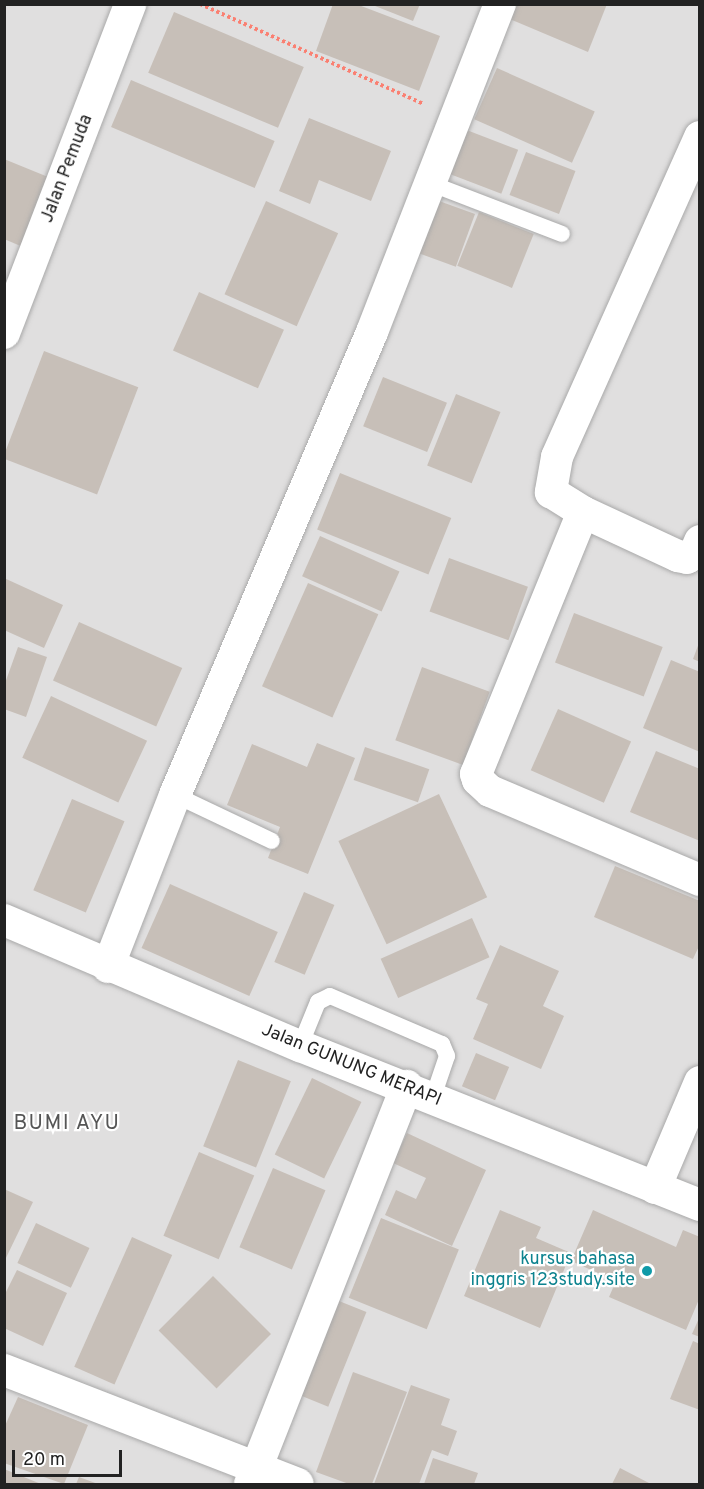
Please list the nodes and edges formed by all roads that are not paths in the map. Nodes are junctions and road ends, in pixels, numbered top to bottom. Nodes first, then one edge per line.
1 (130, 4) edge
2 (500, 4) edge
3 (699, 137) edge
4 (432, 184) junction
5 (562, 234) dead end
6 (16, 269) edge
7 (4, 333) edge
8 (583, 512) junction
9 (699, 541) edge
10 (175, 795) junction
11 (272, 841) dead end
12 (699, 880) edge
13 (4, 920) edge
14 (108, 967) junction
15 (300, 1046) junction
16 (699, 1082) edge
17 (420, 1093) junction
18 (655, 1188) junction
19 (699, 1205) edge
20 (4, 1370) edge
21 (254, 1476) edge
22 (298, 1485) edge

1 - 6 street, Jalan Pemuda
2 - 4 street
3 - 8 street
4 - 5 lane
4 - 10 street
6 - 7 street, Jalan Pemuda
8 - 9 street
8 - 12 street
10 - 11 lane
10 - 14 street
13 - 14 street, Jalan GUNUNG MERAPI
14 - 15 street, Jalan GUNUNG MERAPI
15 - 17 street, Jalan GUNUNG MERAPI
15 - 17 lane
16 - 18 street
17 - 18 street, Jalan GUNUNG MERAPI
17 - 21 street
18 - 19 street, Jalan GUNUNG MERAPI
20 - 21 street
21 - 22 street

